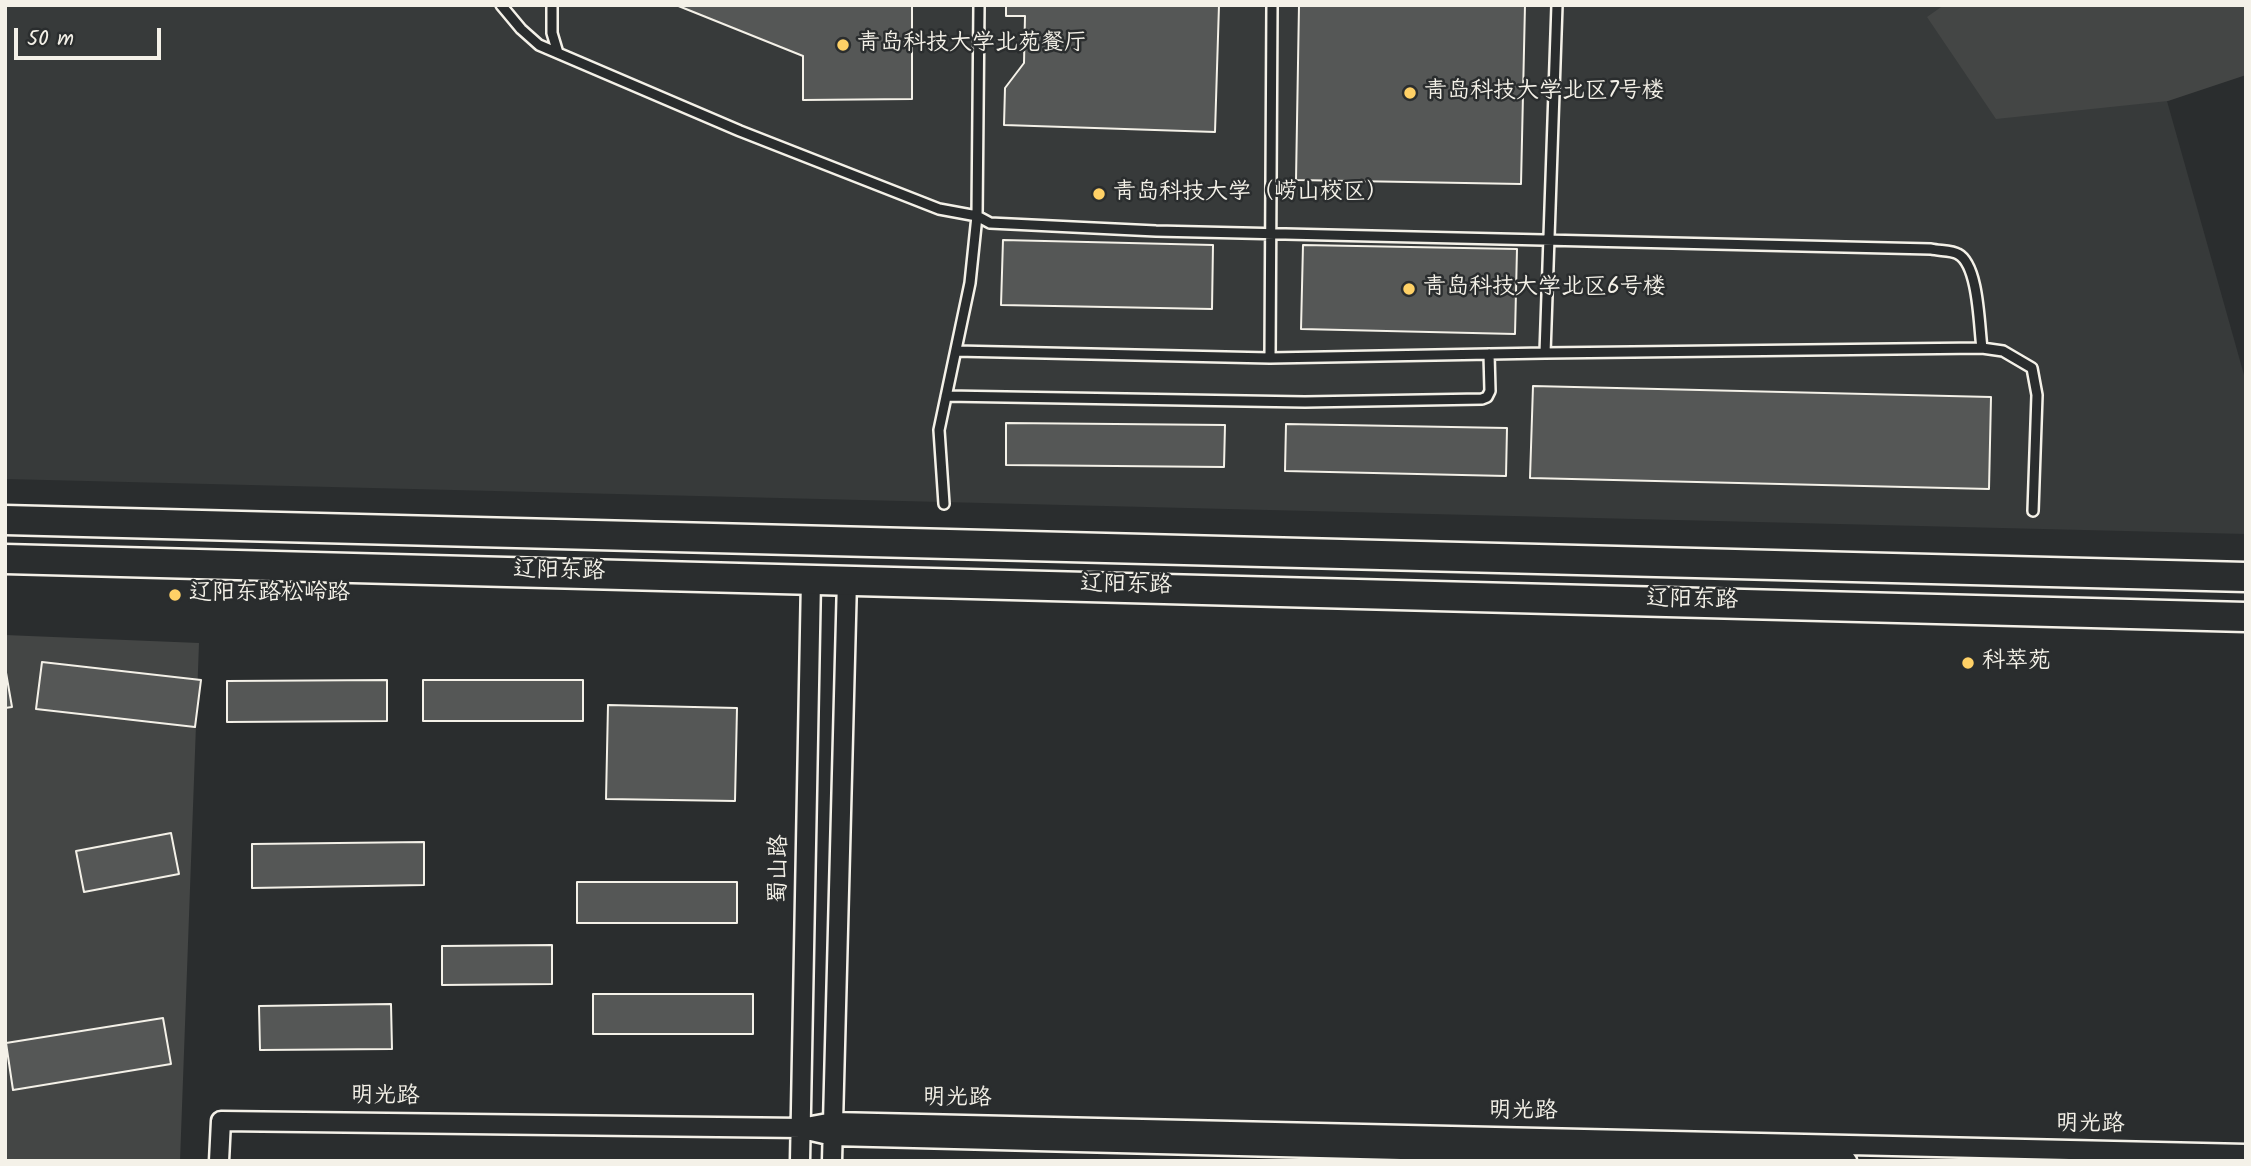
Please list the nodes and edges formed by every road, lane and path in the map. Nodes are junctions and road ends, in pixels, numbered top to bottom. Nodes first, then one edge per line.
1 (501, 5) edge
2 (552, 5) edge
3 (979, 5) edge
4 (1272, 5) edge
5 (1557, 5) edge
6 (558, 53) junction
7 (977, 216) junction
8 (1270, 233) junction
9 (1549, 239) junction
10 (1982, 348) junction
11 (956, 351) junction
12 (1545, 353) junction
13 (1489, 354) junction
14 (1270, 358) junction
15 (946, 396) junction
16 (944, 503) dead end
17 (2033, 511) dead end
18 (5, 520) edge
19 (5, 559) edge
20 (2246, 577) edge
21 (811, 579) junction
22 (847, 580) junction
23 (2246, 617) edge
24 (801, 1128) junction
25 (833, 1129) junction
26 (2246, 1154) edge
27 (219, 1161) edge
28 (800, 1161) edge
29 (832, 1161) edge
30 (1847, 1161) edge

1 - 6 lane
2 - 6 lane
3 - 7 lane
4 - 8 lane
5 - 9 lane
6 - 7 lane
7 - 8 lane
7 - 11 lane
8 - 9 lane
8 - 14 lane
9 - 10 lane
9 - 12 lane
10 - 12 lane
10 - 17 lane
11 - 14 lane
11 - 15 lane
12 - 13 lane
13 - 14 lane
13 - 15 lane
15 - 16 lane
18 - 20 main road, 辽阳东路
19 - 21 main road, 辽阳东路
21 - 22 main road, 辽阳东路
21 - 24 street, 蜀山路
22 - 23 main road, 辽阳东路
22 - 25 street
24 - 25 street, 明光路
24 - 27 street, 明光路
24 - 28 street, 蜀山路
25 - 26 street, 明光路
25 - 29 street
25 - 30 street, 明光路

